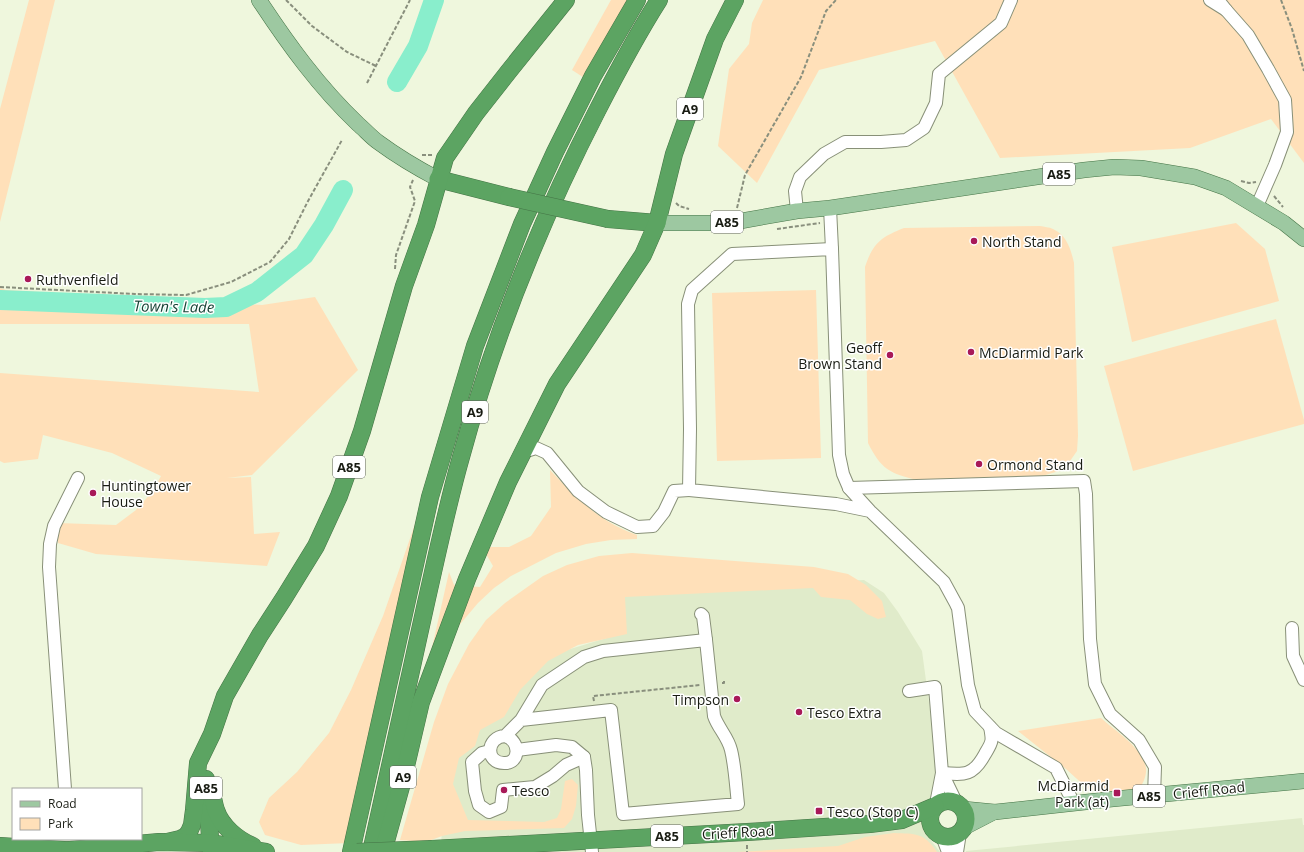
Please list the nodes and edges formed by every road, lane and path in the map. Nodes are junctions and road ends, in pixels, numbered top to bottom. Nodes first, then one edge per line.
1 (259, 0) edge
2 (286, 0) edge
3 (410, 0) edge
4 (566, 0) edge
5 (637, 0) edge
6 (659, 0) edge
7 (735, 0) edge
8 (836, 0) edge
9 (1011, 0) edge
10 (1210, 0) edge
11 (1218, 0) edge
12 (1281, 0) edge
13 (1226, 10) junction
14 (376, 66) junction
15 (1304, 71) edge
16 (367, 83) dead end
17 (342, 140) dead end
18 (445, 158) junction
19 (419, 161) junction
20 (438, 179) junction
21 (1257, 206) junction
22 (737, 208) dead end
23 (830, 208) junction
24 (797, 211) junction
25 (657, 223) junction
26 (1304, 239) edge
27 (832, 249) junction
28 (394, 275) dead end
29 (0, 286) edge
30 (523, 452) junction
31 (78, 478) dead end
32 (849, 488) junction
33 (689, 490) junction
34 (870, 511) junction
35 (701, 614) dead end
36 (1292, 628) dead end
37 (706, 640) junction
38 (724, 679) dead end
39 (1304, 680) edge
40 (710, 684) junction
41 (909, 691) dead end
42 (595, 712) junction
43 (521, 720) junction
44 (990, 727) junction
45 (212, 734) junction
46 (505, 736) junction
47 (517, 750) junction
48 (490, 751) junction
49 (584, 757) junction
50 (206, 772) junction
51 (942, 773) junction
52 (1304, 781) edge
53 (65, 788) edge
54 (1154, 796) junction
55 (1072, 804) junction
56 (935, 805) junction
57 (960, 806) junction
58 (995, 812) junction
59 (902, 820) junction
60 (192, 825) junction
61 (962, 830) junction
62 (937, 833) junction
63 (167, 842) junction
64 (69, 844) edge
65 (0, 846) edge
66 (592, 846) edge
67 (204, 847) edge
68 (90, 852) edge
69 (266, 852) edge
70 (271, 852) edge
71 (351, 852) edge
72 (357, 852) edge
73 (371, 852) edge
74 (383, 852) edge
75 (948, 852) edge
76 (957, 852) edge

1 - 19 main road
2 - 14 path
3 - 14 path
4 - 18 highway
5 - 71 highway, A9
6 - 73 highway, A9
7 - 25 highway, A9
8 - 22 path
9 - 24 street
10 - 13 street
11 - 13 street
12 - 15 path
13 - 21 street
14 - 16 path
17 - 29 path
18 - 19 path
18 - 20 highway
19 - 20 main road
19 - 28 path
20 - 25 highway, A85, bridge
20 - 45 highway, A85
21 - 23 main road, A85
21 - 26 main road, A85
23 - 24 main road, A85
23 - 27 street
24 - 25 main road, A85
25 - 30 highway, A9
27 - 32 street
27 - 33 street
30 - 33 street
30 - 74 highway, A9
31 - 53 street
32 - 34 street
32 - 54 street
33 - 34 street
34 - 44 street
35 - 37 street
36 - 39 street
37 - 40 street
37 - 43 street
38 - 40 path
40 - 42 path
40 - 42 street
41 - 51 street
42 - 43 street
43 - 46 street
44 - 51 street
44 - 55 street
45 - 50 highway, A85
45 - 60 highway
46 - 47 street
46 - 48 street
47 - 48 street
47 - 49 street
48 - 49 street
49 - 66 street
50 - 67 highway, A85
50 - 69 highway, A85
51 - 56 street
51 - 57 street
52 - 54 main road, Crieff Road / A85
54 - 55 main road, Crieff Road / A85
55 - 58 main road, Crieff Road / A85
56 - 57 highway
56 - 59 highway, Crieff Road / A85
56 - 62 highway
57 - 58 main road, Crieff Road / A85
57 - 61 highway
58 - 61 main road, Crieff Road / A85
59 - 62 highway, Crieff Road / A85
59 - 66 highway, Crieff Road / A85
60 - 63 highway
60 - 67 highway
61 - 62 highway
61 - 76 street
62 - 75 street
63 - 64 highway, A85
63 - 67 highway, A85
64 - 65 highway, A85
64 - 68 highway, A85
66 - 72 highway, Crieff Road / A85, bridge
67 - 69 highway, A85
69 - 70 highway, A85

